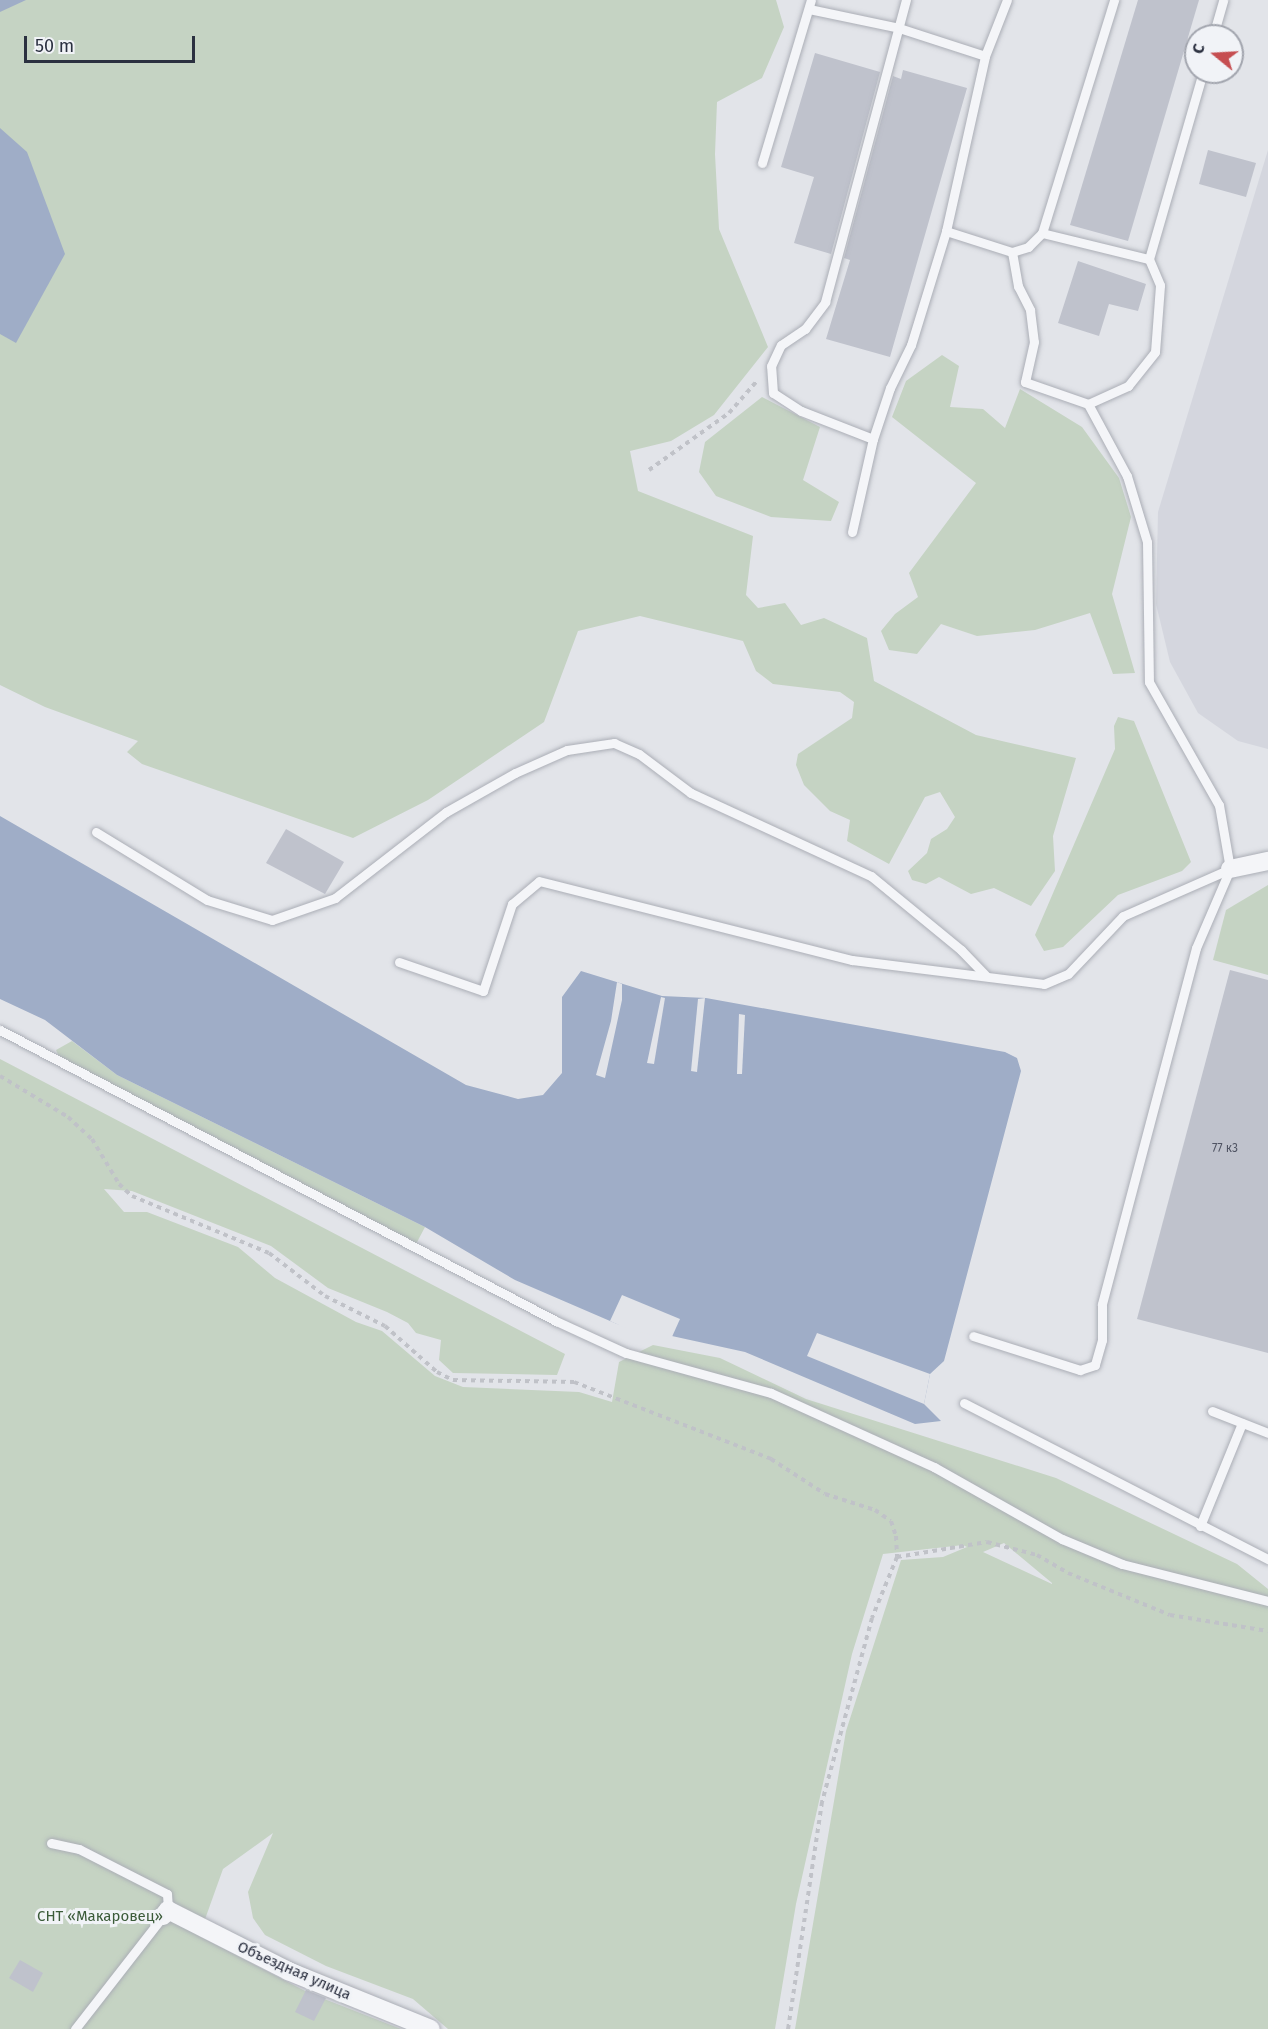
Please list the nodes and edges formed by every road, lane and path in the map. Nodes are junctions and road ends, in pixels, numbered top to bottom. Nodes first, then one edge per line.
1 (906, 0) edge
2 (1007, 0) edge
3 (1114, 0) edge
4 (1223, 0) edge
5 (810, 4) edge
6 (1216, 24) edge
7 (898, 28) junction
8 (985, 56) junction
9 (1200, 84) edge
10 (762, 163) dead end
11 (946, 231) junction
12 (1042, 233) junction
13 (1012, 252) junction
14 (1149, 259) junction
15 (771, 366) junction
16 (1088, 404) junction
17 (873, 439) junction
18 (650, 470) dead end
19 (852, 532) dead end
20 (96, 832) dead end
21 (1268, 861) edge
22 (1230, 869) junction
23 (399, 962) dead end
24 (986, 976) junction
25 (0, 1030) edge
26 (0, 1076) edge
27 (973, 1336) dead end
28 (964, 1403) dead end
29 (1212, 1411) dead end
30 (1242, 1423) junction
31 (1268, 1433) edge
32 (1200, 1526) junction
33 (897, 1557) junction
34 (1268, 1559) edge
35 (1268, 1601) edge
36 (1268, 1631) edge
37 (51, 1843) dead end
38 (166, 1913) junction
39 (75, 2029) edge
40 (431, 2029) edge
41 (788, 2029) edge

1 - 7 lane
2 - 8 lane
3 - 12 lane
4 - 6 lane
5 - 7 lane
5 - 10 lane
7 - 8 lane
7 - 15 lane
8 - 11 lane
9 - 14 lane
11 - 13 lane
11 - 17 lane
12 - 13 lane
12 - 14 lane
13 - 16 lane
14 - 16 lane
15 - 17 lane
15 - 18 path
16 - 22 lane
17 - 19 lane
20 - 24 lane
21 - 22 street
22 - 24 lane
22 - 27 lane
23 - 24 lane
25 - 35 lane
26 - 33 path
28 - 32 lane
29 - 30 lane
30 - 31 lane
30 - 32 lane
32 - 34 lane
33 - 36 path
33 - 41 path
37 - 38 lane
38 - 39 lane
38 - 40 street, Объездная улица

